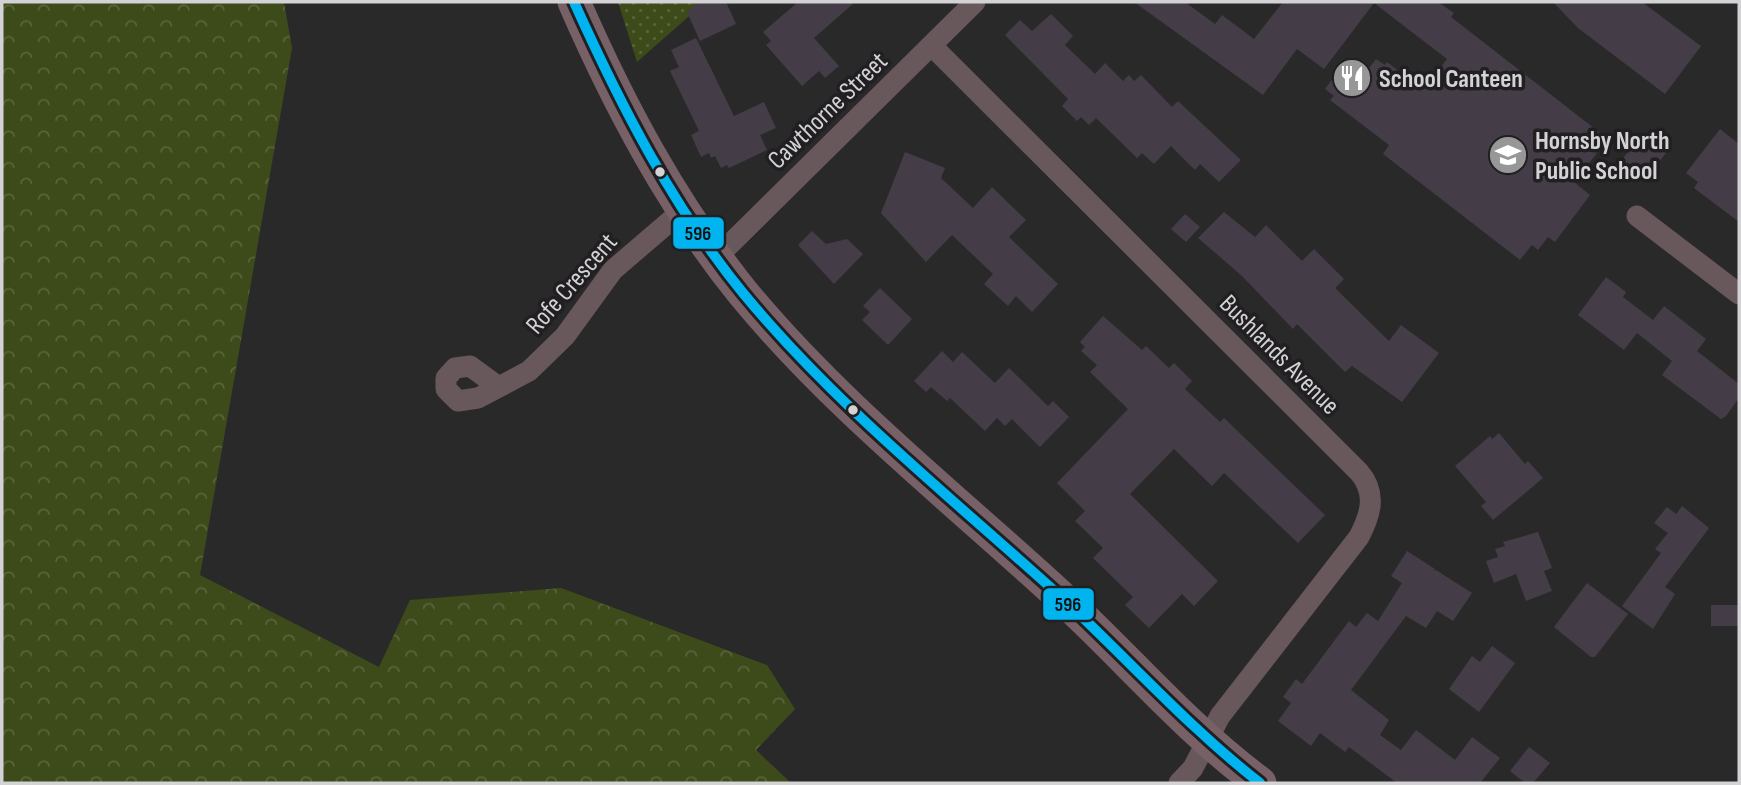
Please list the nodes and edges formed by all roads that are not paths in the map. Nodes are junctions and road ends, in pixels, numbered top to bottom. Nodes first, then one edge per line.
1 (574, 2) edge
2 (975, 2) edge
3 (932, 46) junction
4 (683, 210) junction
5 (1637, 216) dead end
6 (716, 258) junction
7 (1739, 294) edge
8 (496, 385) dead end
9 (1206, 739) junction
10 (1178, 783) edge
11 (1260, 783) edge

1 - 4 main road
2 - 3 street, Cawthorne Street
3 - 6 street, Cawthorne Street
3 - 9 street, Bushlands Avenue
4 - 6 main road
4 - 8 street, Rofe Crescent
5 - 7 street
6 - 9 main road
9 - 10 street, Bushlands Avenue
9 - 11 main road

